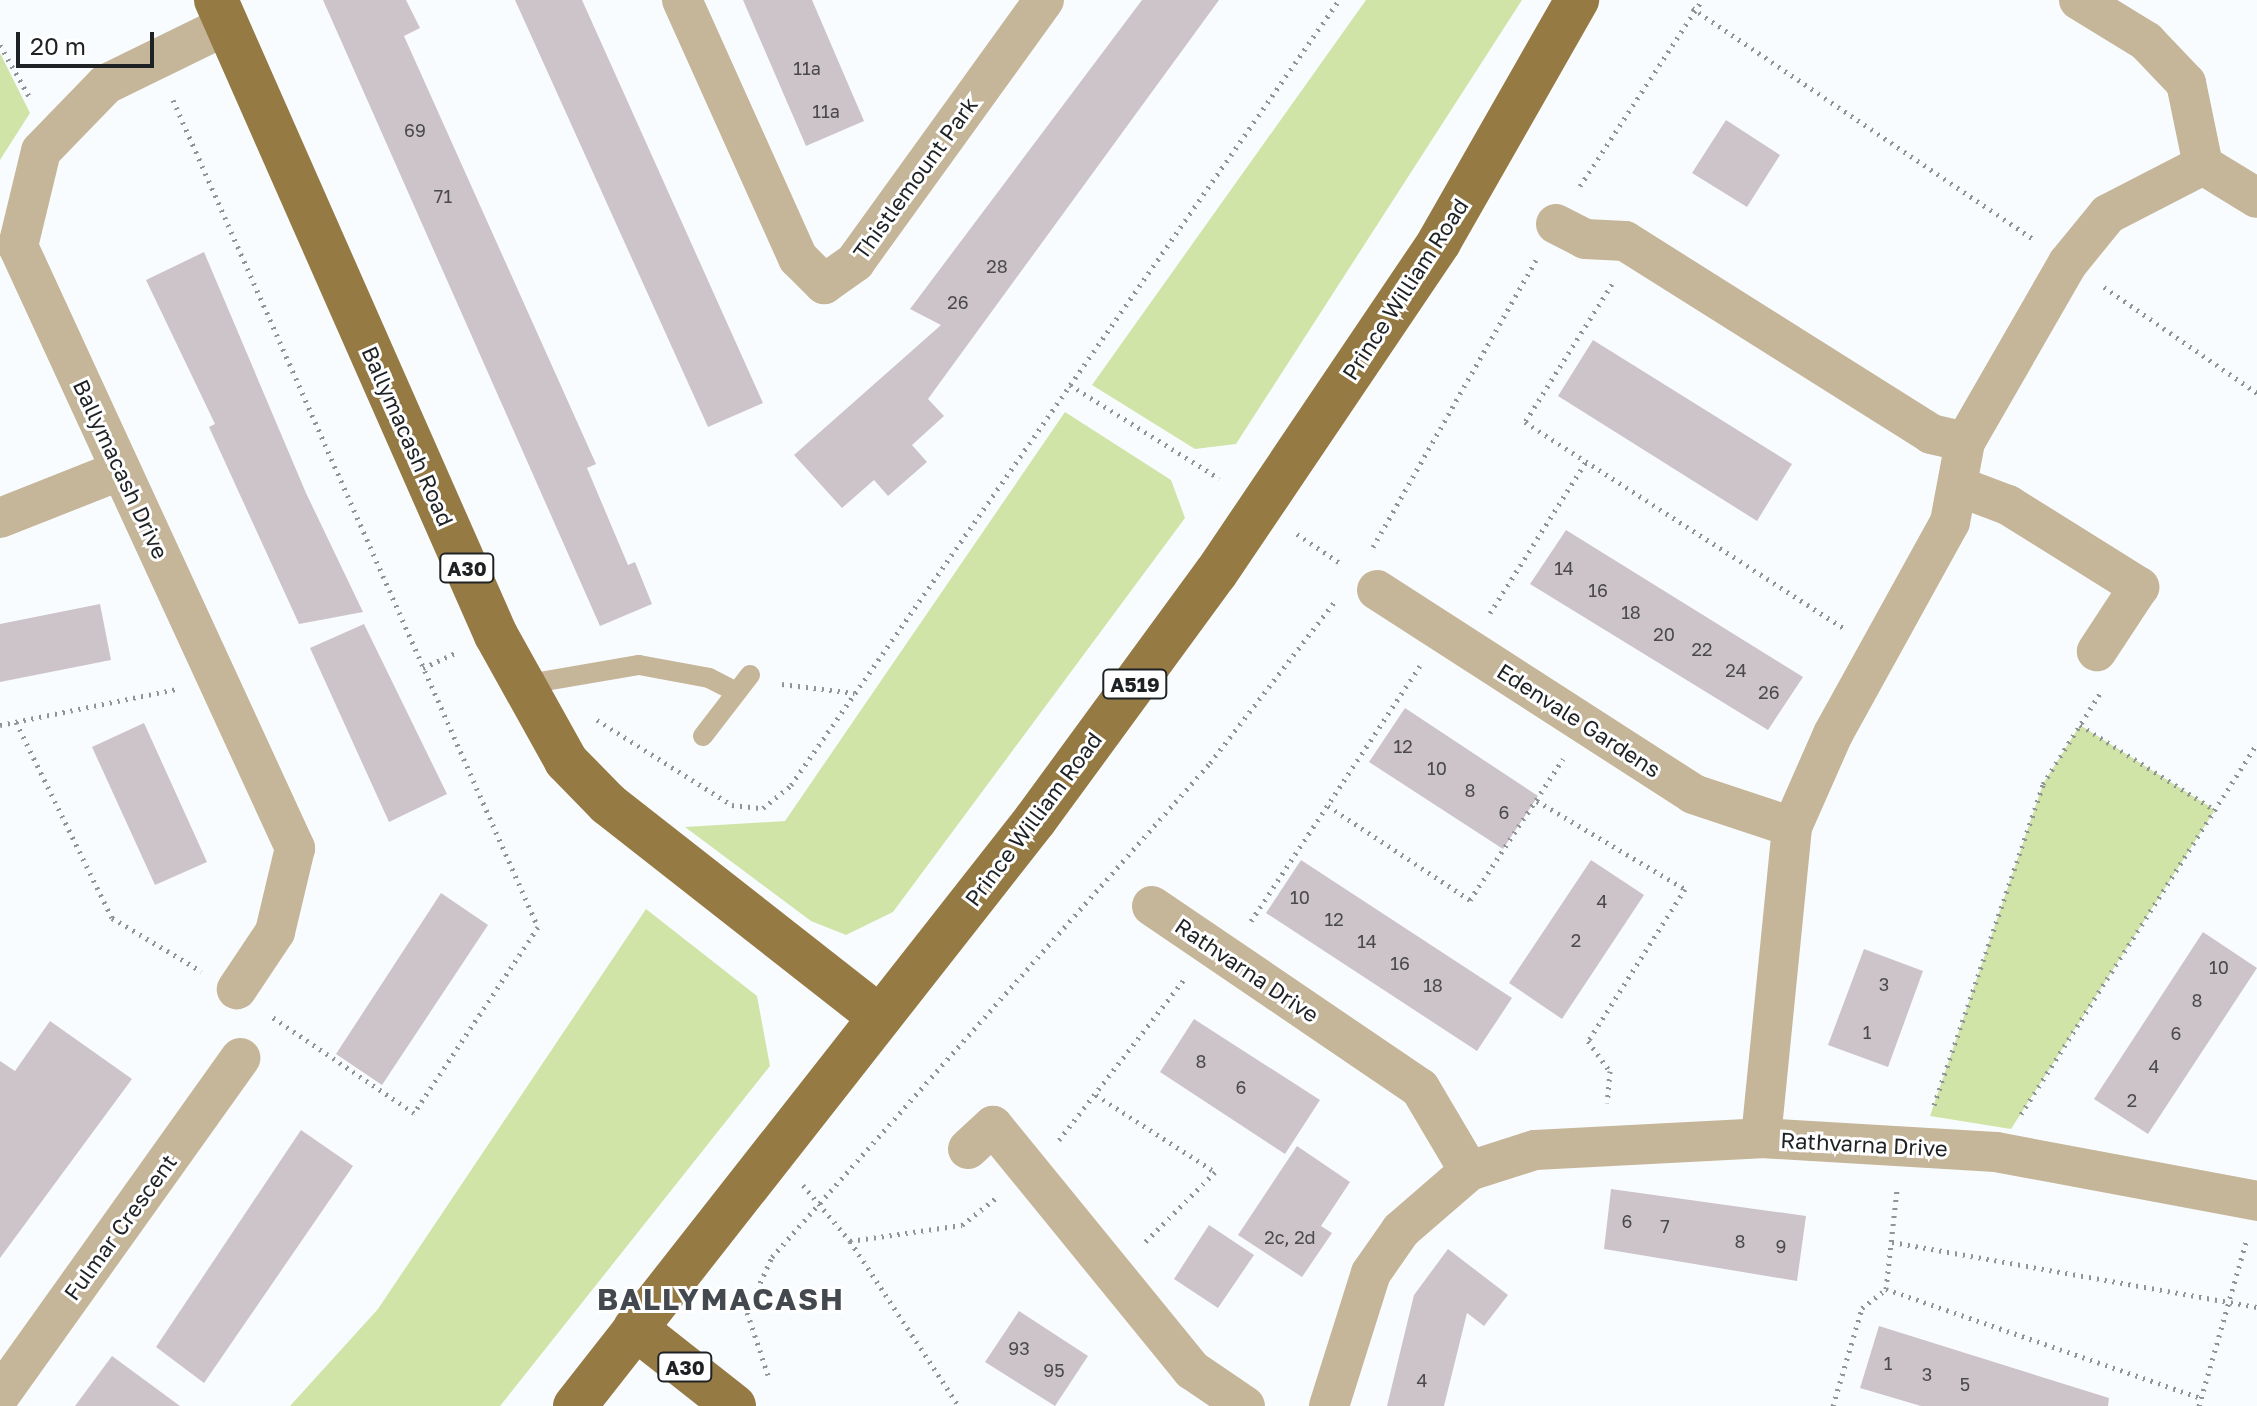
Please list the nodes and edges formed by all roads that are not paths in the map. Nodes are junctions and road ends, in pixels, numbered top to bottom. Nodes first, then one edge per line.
1 (682, 0) edge
2 (1044, 0) edge
3 (1577, 0) edge
4 (2079, 0) edge
5 (221, 12) edge
6 (2203, 165) junction
7 (2257, 198) edge
8 (1556, 224) road end
9 (1965, 442) junction
10 (121, 470) junction
11 (1960, 487) junction
12 (0, 518) edge
13 (1366, 582) road end
14 (2097, 651) road end
15 (750, 675) road end
16 (736, 692) junction
17 (526, 694) junction
18 (703, 736) dead end
19 (1792, 827) junction
20 (1152, 906) dead end
21 (237, 989) dead end
22 (878, 1016) junction
23 (240, 1058) dead end
24 (1761, 1138) junction
25 (968, 1149) dead end
26 (1469, 1171) junction
27 (2256, 1199) edge
28 (635, 1328) junction
29 (750, 1394) edge
30 (0, 1395) edge
31 (575, 1406) edge
32 (1245, 1406) edge
33 (1329, 1406) edge

1 - 2 street, Thistlemount Park
3 - 22 main road, Prince William Road / A519
4 - 6 street
5 - 10 street, Ballymacash Drive
5 - 17 main road, Ballymacash Road / A30
6 - 7 street
6 - 9 street
8 - 9 street
9 - 11 street
10 - 12 street
10 - 21 street, Ballymacash Drive
11 - 14 street
11 - 19 street
13 - 19 street, Edenvale Gardens
15 - 16 lane
16 - 17 lane
16 - 18 lane
17 - 22 main road, Ballymacash Road / A30
19 - 24 street
20 - 26 street, Rathvarna Drive
22 - 28 main road, Prince William Road / A519
23 - 30 street, Fulmar Crescent
24 - 26 street, Rathvarna Drive
24 - 27 street, Rathvarna Drive
25 - 32 street
26 - 33 street, Rathvarna Drive
28 - 29 main road, A30
28 - 31 main road, Prince William Road / A519

